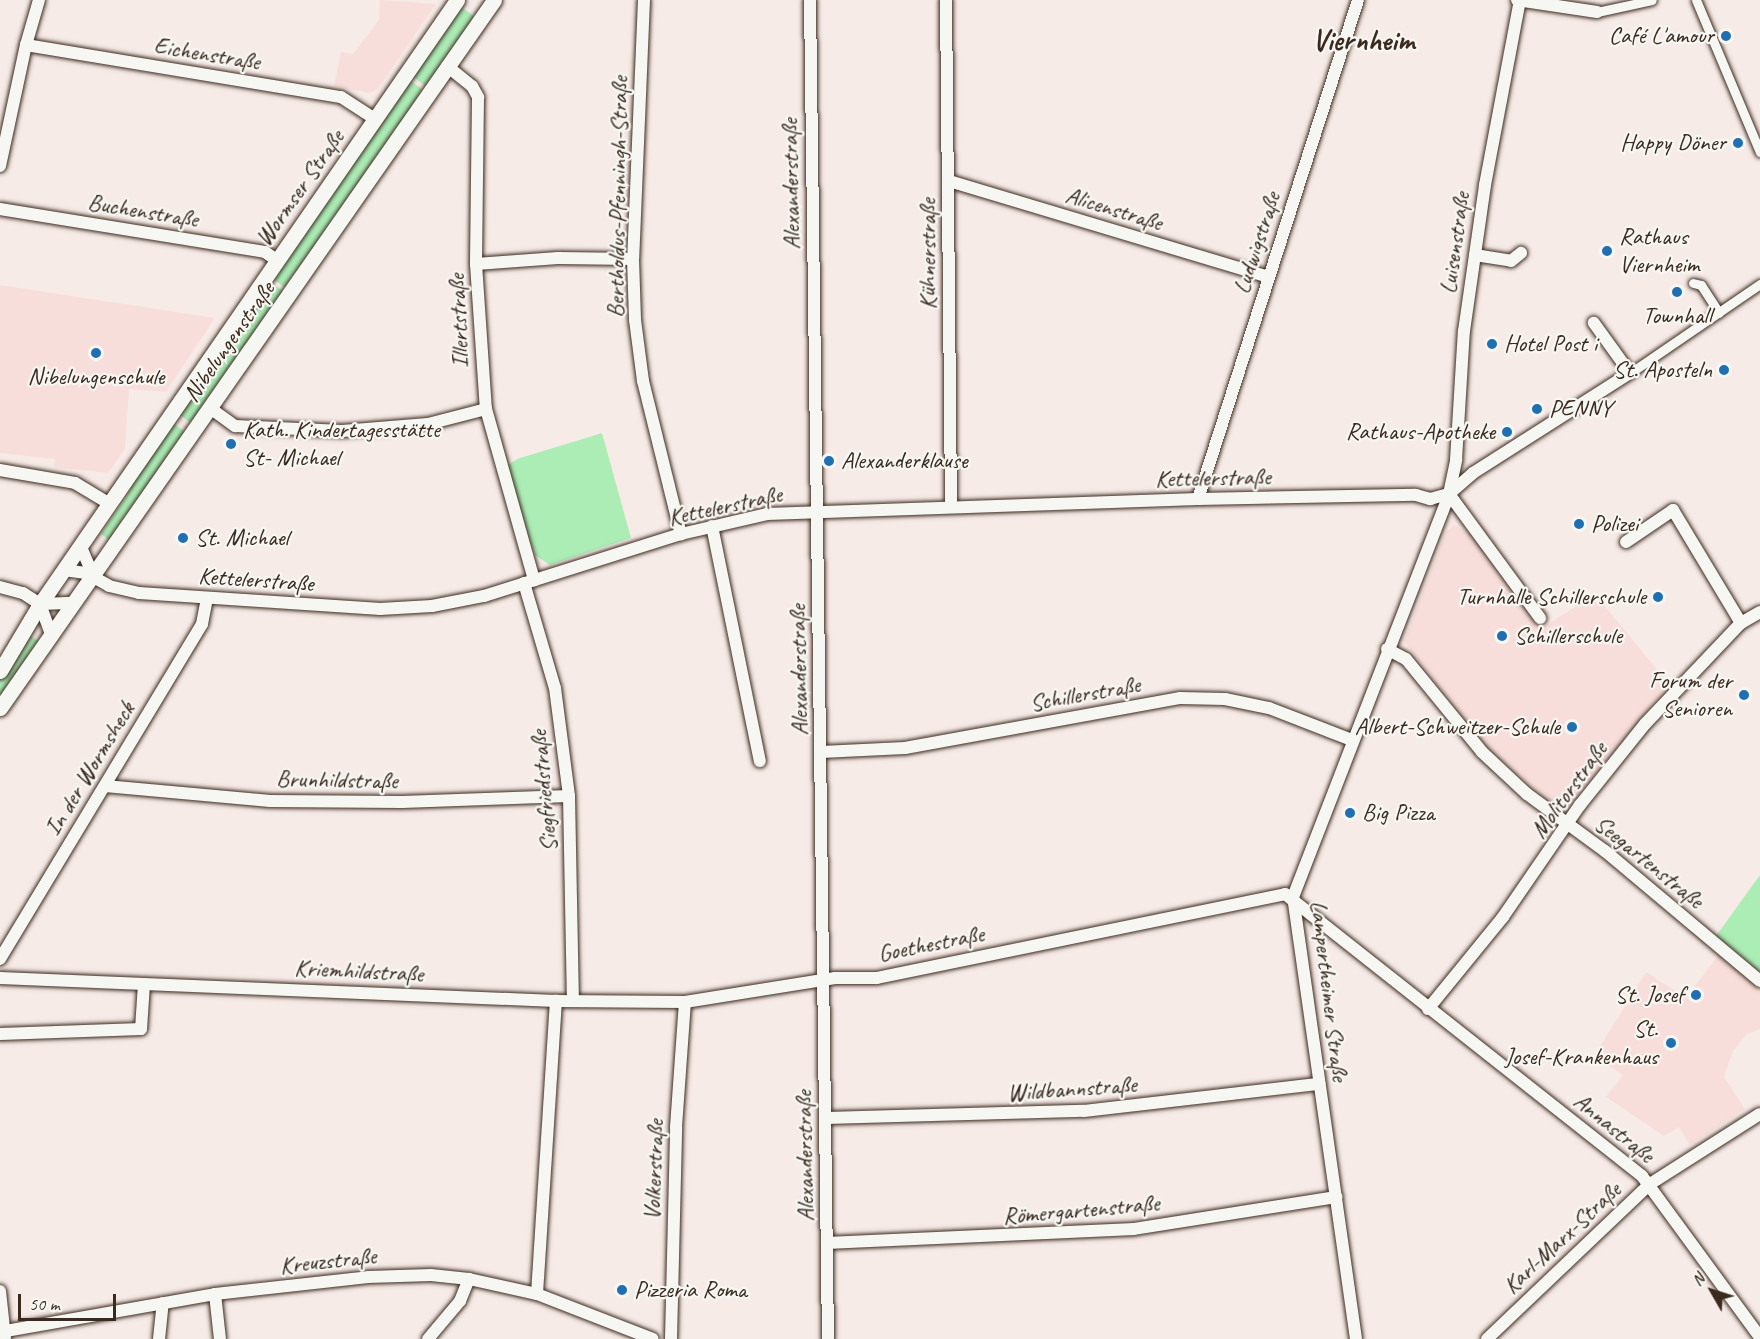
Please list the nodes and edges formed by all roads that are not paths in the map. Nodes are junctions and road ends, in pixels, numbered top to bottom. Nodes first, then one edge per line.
1 (39, 0) edge
2 (457, 0) edge
3 (494, 0) edge
4 (644, 0) edge
5 (810, 0) edge
6 (946, 0) edge
7 (1358, 0) edge
8 (1519, 0) edge
9 (1653, 0) edge
10 (1696, 0) edge
11 (1597, 12) joint
12 (26, 45) junction
13 (447, 66) junction
14 (375, 119) junction
15 (3, 136) edge
16 (1760, 152) edge
17 (0, 166) edge
18 (949, 182) junction
19 (0, 209) edge
20 (1521, 253) dead end
21 (1475, 255) junction
22 (633, 259) junction
23 (278, 261) junction
24 (476, 264) junction
25 (1268, 277) junction
26 (1692, 283) dead end
27 (1760, 284) edge
28 (1719, 313) junction
29 (1594, 323) dead end
30 (1630, 373) junction
31 (210, 408) junction
32 (486, 409) junction
33 (0, 470) edge
34 (1449, 494) junction
35 (1198, 499) junction
36 (110, 504) junction
37 (951, 507) junction
38 (816, 511) junction
39 (712, 526) junction
40 (681, 534) junction
41 (1626, 542) dead end
42 (81, 548) junction
43 (64, 570) junction
44 (93, 575) junction
45 (529, 581) junction
46 (0, 587) edge
47 (207, 598) junction
48 (74, 603) junction
49 (40, 604) junction
50 (1760, 612) edge
51 (1540, 618) dead end
52 (1741, 624) junction
53 (51, 635) junction
54 (1387, 649) junction
55 (0, 671) edge
56 (0, 708) edge
57 (1352, 740) junction
58 (821, 752) junction
59 (760, 761) dead end
60 (105, 786) junction
61 (569, 796) junction
62 (1568, 824) junction
63 (1293, 897) junction
64 (0, 959) edge
65 (0, 978) edge
66 (824, 980) junction
67 (1760, 981) edge
68 (144, 984) junction
69 (556, 1001) junction
70 (573, 1001) junction
71 (685, 1002) junction
72 (1428, 1009) junction
73 (0, 1034) edge
74 (1319, 1084) junction
75 (1760, 1114) edge
76 (826, 1118) junction
77 (1650, 1184) junction
78 (1336, 1197) junction
79 (827, 1243) junction
80 (469, 1279) junction
81 (0, 1291) edge
82 (215, 1294) junction
83 (537, 1294) junction
84 (163, 1303) junction
85 (4, 1334) edge
86 (1760, 1337) edge
87 (159, 1339) edge
88 (220, 1339) edge
89 (428, 1339) edge
90 (653, 1339) edge
91 (671, 1339) edge
92 (828, 1339) edge
93 (1356, 1339) edge
94 (1487, 1339) edge

1 - 12 street
2 - 14 street, Wormser Straße
3 - 13 street, Nibelungenstraße
4 - 22 street, Bertholdus-Pfenningh-Straße
5 - 38 street, Alexanderstraße
6 - 18 street, Kühnerstraße
7 - 25 street, Ludwigstraße
8 - 11 street
8 - 21 street, Luisenstraße
9 - 11 street
10 - 16 street
12 - 14 street, Eichenstraße
12 - 15 street
13 - 24 street, Illertstraße
13 - 31 street, Nibelungenstraße
14 - 23 street, Wormser Straße
15 - 17 street
18 - 25 street, Alicenstraße
18 - 37 street, Kühnerstraße
19 - 23 street, Buchenstraße
20 - 21 street
21 - 34 street, Luisenstraße
22 - 24 street
22 - 40 street, Bertholdus-Pfenningh-Straße
23 - 36 street, Wormser Straße
24 - 32 street, Illertstraße
25 - 35 street, Ludwigstraße
26 - 28 street
27 - 28 street
28 - 30 street
29 - 30 street
30 - 34 street
31 - 32 street
31 - 44 street, Nibelungenstraße
32 - 45 street, Illertstraße
33 - 36 street
34 - 35 street, Kettelerstraße
34 - 51 street
34 - 54 street, Lampertheimer Straße
35 - 37 street, Kettelerstraße
36 - 42 street, Wormser Straße
37 - 38 street, Kettelerstraße
38 - 39 street, Kettelerstraße
38 - 58 street, Alexanderstraße
39 - 40 street, Kettelerstraße
39 - 59 street
40 - 45 street, Kettelerstraße
41 - 52 street
42 - 43 street, Wormser Straße
42 - 44 street
43 - 44 street, Kettelerstraße
43 - 49 street, Wormser Straße
44 - 47 street, Kettelerstraße
44 - 48 street, Nibelungenstraße
45 - 47 street, Kettelerstraße
45 - 61 street, Siegfriedstraße
46 - 49 street
47 - 60 street, In der Wormsheck
48 - 49 street
48 - 53 street, Nibelungenstraße
49 - 53 street
49 - 55 street, Wormser Straße
50 - 52 street, Molitorstraße
52 - 62 street, Molitorstraße
53 - 56 street, Nibelungenstraße
54 - 57 street, Lampertheimer Straße
54 - 62 street, Seegartenstraße
57 - 58 street, Schillerstraße
57 - 63 street, Lampertheimer Straße
58 - 66 street, Alexanderstraße
60 - 61 street, Brunhildstraße
60 - 64 street, In der Wormsheck
61 - 70 street, Siegfriedstraße
62 - 67 street, Seegartenstraße
62 - 72 street, Molitorstraße
63 - 66 street, Goethestraße
63 - 72 street, Annastraße
63 - 74 street, Lampertheimer Straße
65 - 68 street, Kriemhildstraße
66 - 71 street, Goethestraße
66 - 76 street, Alexanderstraße
68 - 69 street, Kriemhildstraße
68 - 73 street
69 - 70 street, Kriemhildstraße
69 - 83 street
70 - 71 street, Goethestraße
71 - 91 street, Volkerstraße
72 - 77 street, Annastraße
74 - 76 street, Wildbannstraße
74 - 78 street, Lampertheimer Straße
75 - 77 street, Karl-Marx-Straße
76 - 79 street, Alexanderstraße
77 - 86 street, Annastraße
77 - 94 street, Karl-Marx-Straße
78 - 79 street, Römergartenstraße
78 - 93 street, Lampertheimer Straße
79 - 92 street, Alexanderstraße
80 - 82 street, Kreuzstraße
80 - 83 street, Kreuzstraße
80 - 89 street
81 - 85 street
82 - 84 street, Kreuzstraße
82 - 88 street
83 - 90 street, Kreuzstraße
84 - 85 street, Kreuzstraße
84 - 87 street

